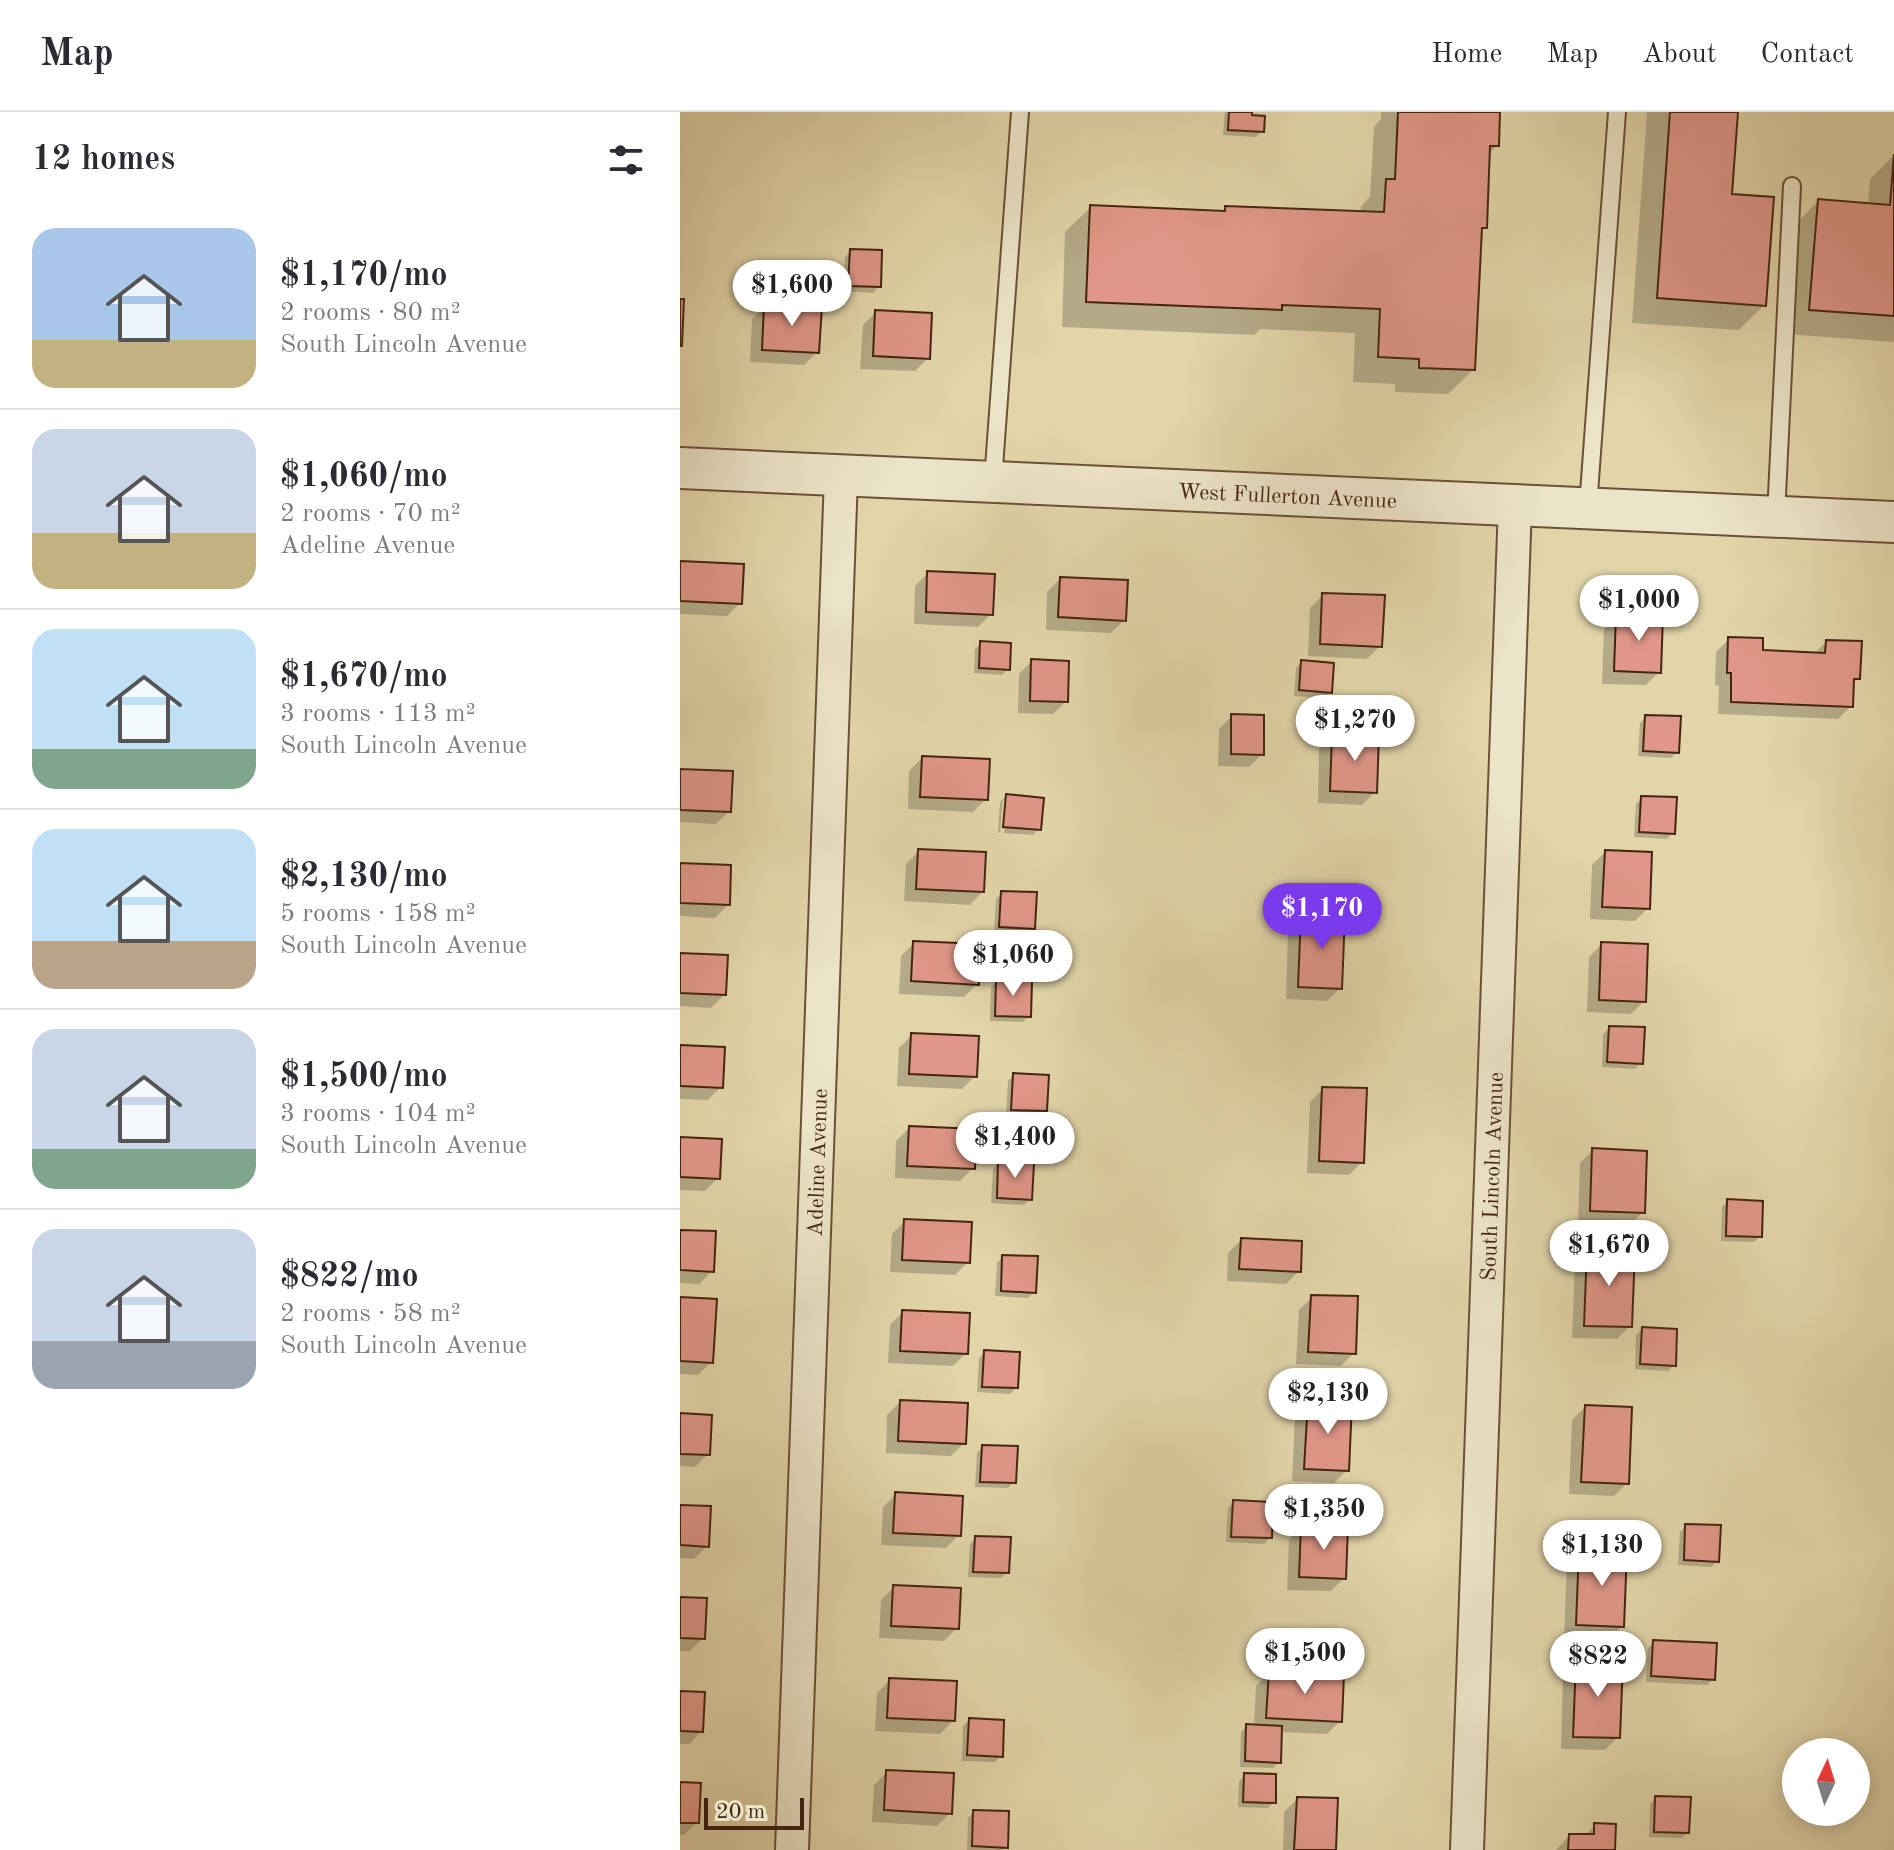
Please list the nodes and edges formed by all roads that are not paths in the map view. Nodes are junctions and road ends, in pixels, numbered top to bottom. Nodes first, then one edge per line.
1 (1020, 112) edge
2 (1617, 112) edge
3 (1792, 186) dead end
4 (680, 468) edge
5 (841, 476) junction
6 (993, 481) junction
7 (1515, 505) junction
8 (1588, 509) junction
9 (1776, 516) junction
10 (1894, 522) edge
11 (792, 1850) edge
12 (1467, 1850) edge

1 - 6 lane
2 - 8 lane
3 - 9 lane
4 - 5 street, West Fullerton Avenue
5 - 6 street, West Fullerton Avenue
5 - 11 street, Adeline Avenue
6 - 7 street, West Fullerton Avenue
7 - 8 street, West Fullerton Avenue
7 - 12 street, South Lincoln Avenue
8 - 9 street, West Fullerton Avenue
9 - 10 street, West Fullerton Avenue

